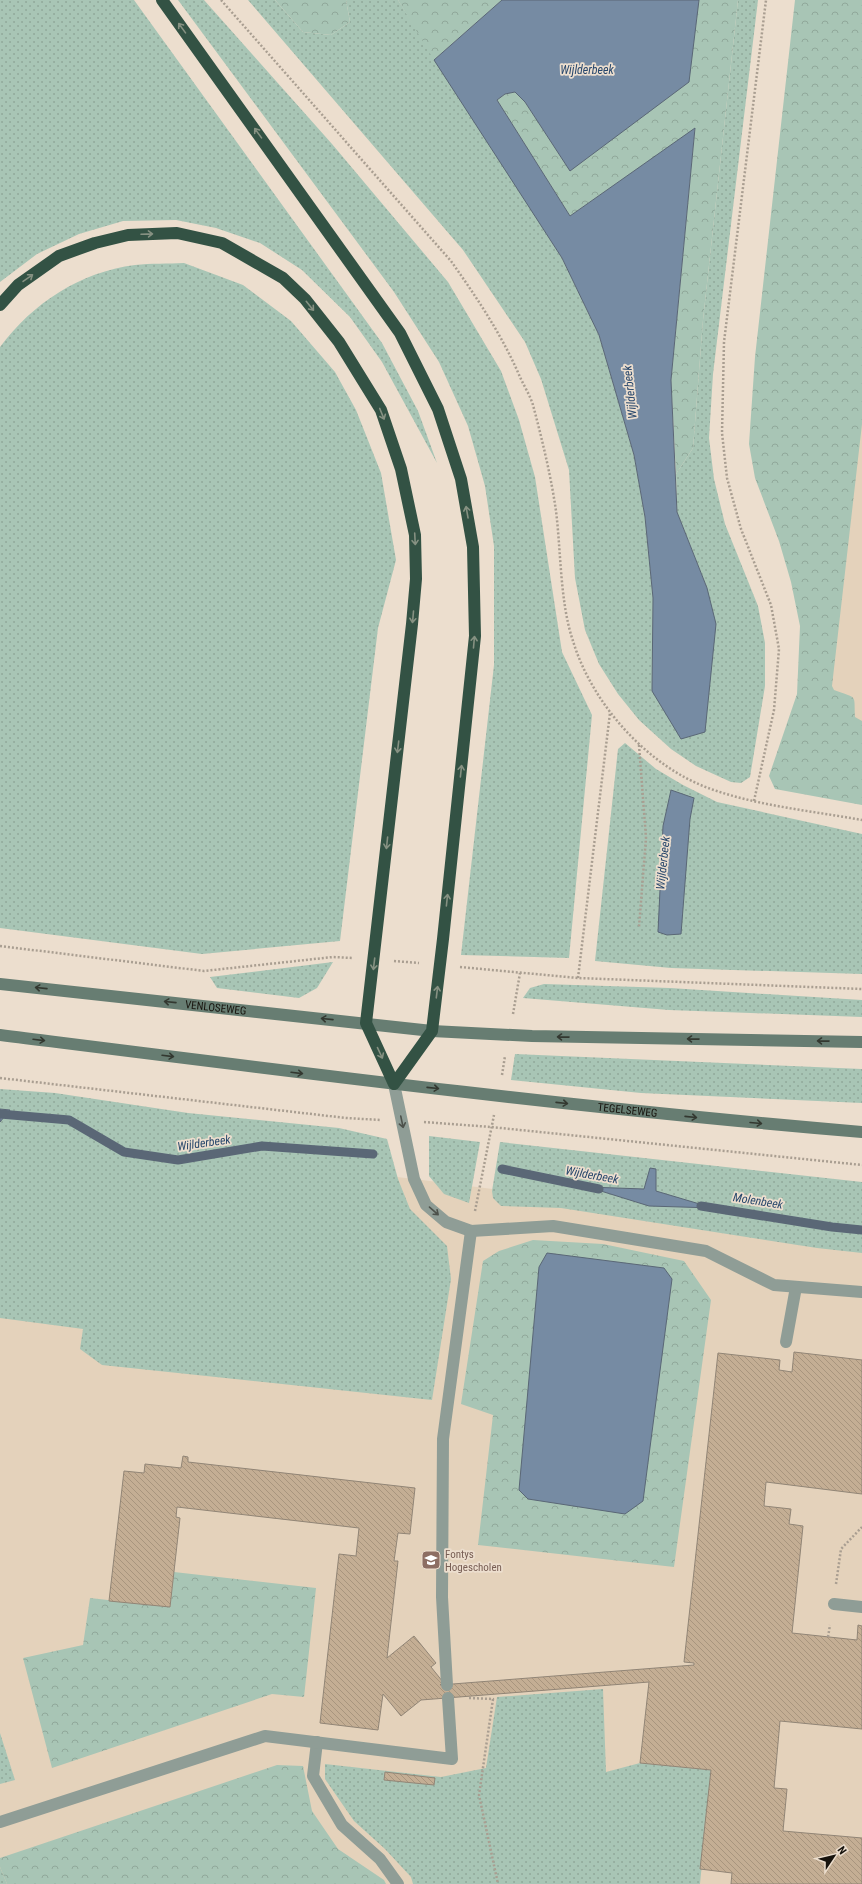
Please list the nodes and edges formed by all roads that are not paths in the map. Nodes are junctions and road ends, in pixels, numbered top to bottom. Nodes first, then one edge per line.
1 (162, 0) edge
2 (0, 305) edge
3 (0, 984) edge
4 (366, 1023) junction
5 (432, 1031) junction
6 (0, 1035) edge
7 (862, 1042) edge
8 (394, 1084) junction
9 (862, 1132) edge
10 (471, 1232) junction
11 (796, 1287) junction
12 (862, 1292) edge
13 (786, 1342) dead end
14 (834, 1604) road end
15 (862, 1607) edge
16 (447, 1685) dead end
17 (448, 1698) road end
18 (317, 1742) junction
19 (0, 1822) edge
20 (398, 1884) edge

5 -> 1 highway
2 -> 4 highway
4 -> 3 main road, VENLOSEWEG
4 - 5 main road, VENLOSEWEG
4 -> 8 highway
7 -> 5 main road
5 - 8 highway
6 -> 8 main road
8 -> 9 main road, TEGELSEWEG
8 -> 10 lane
10 - 11 lane
10 - 16 lane
11 - 12 lane
11 - 13 lane
14 - 15 lane
17 - 18 lane
18 - 19 lane
18 - 20 lane

